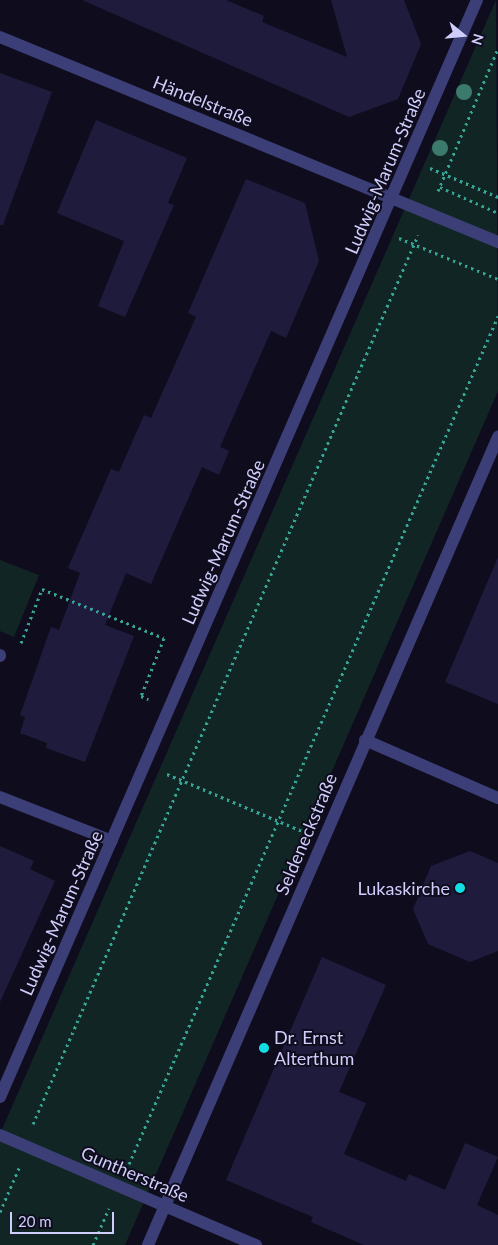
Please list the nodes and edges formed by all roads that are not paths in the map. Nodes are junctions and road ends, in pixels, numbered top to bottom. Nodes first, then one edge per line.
1 (477, 0) edge
2 (0, 37) edge
3 (393, 198) junction
4 (498, 242) edge
5 (498, 438) edge
6 (365, 740) junction
7 (0, 798) edge
8 (498, 798) edge
9 (112, 841) junction
10 (0, 1098) edge
11 (0, 1136) edge
12 (166, 1206) junction
13 (148, 1245) edge
14 (256, 1245) edge

1 - 3 street, Ludwig-Marum-Straße
2 - 3 street, Händelstraße
3 - 4 street, Händelstraße
3 - 9 street, Ludwig-Marum-Straße
5 - 6 street, Seldeneckstraße
6 - 8 street
6 - 12 street, Seldeneckstraße
7 - 9 street
9 - 10 street, Ludwig-Marum-Straße
11 - 12 street, Guntherstraße
12 - 13 street, Seldeneckstraße
12 - 14 street, Guntherstraße

